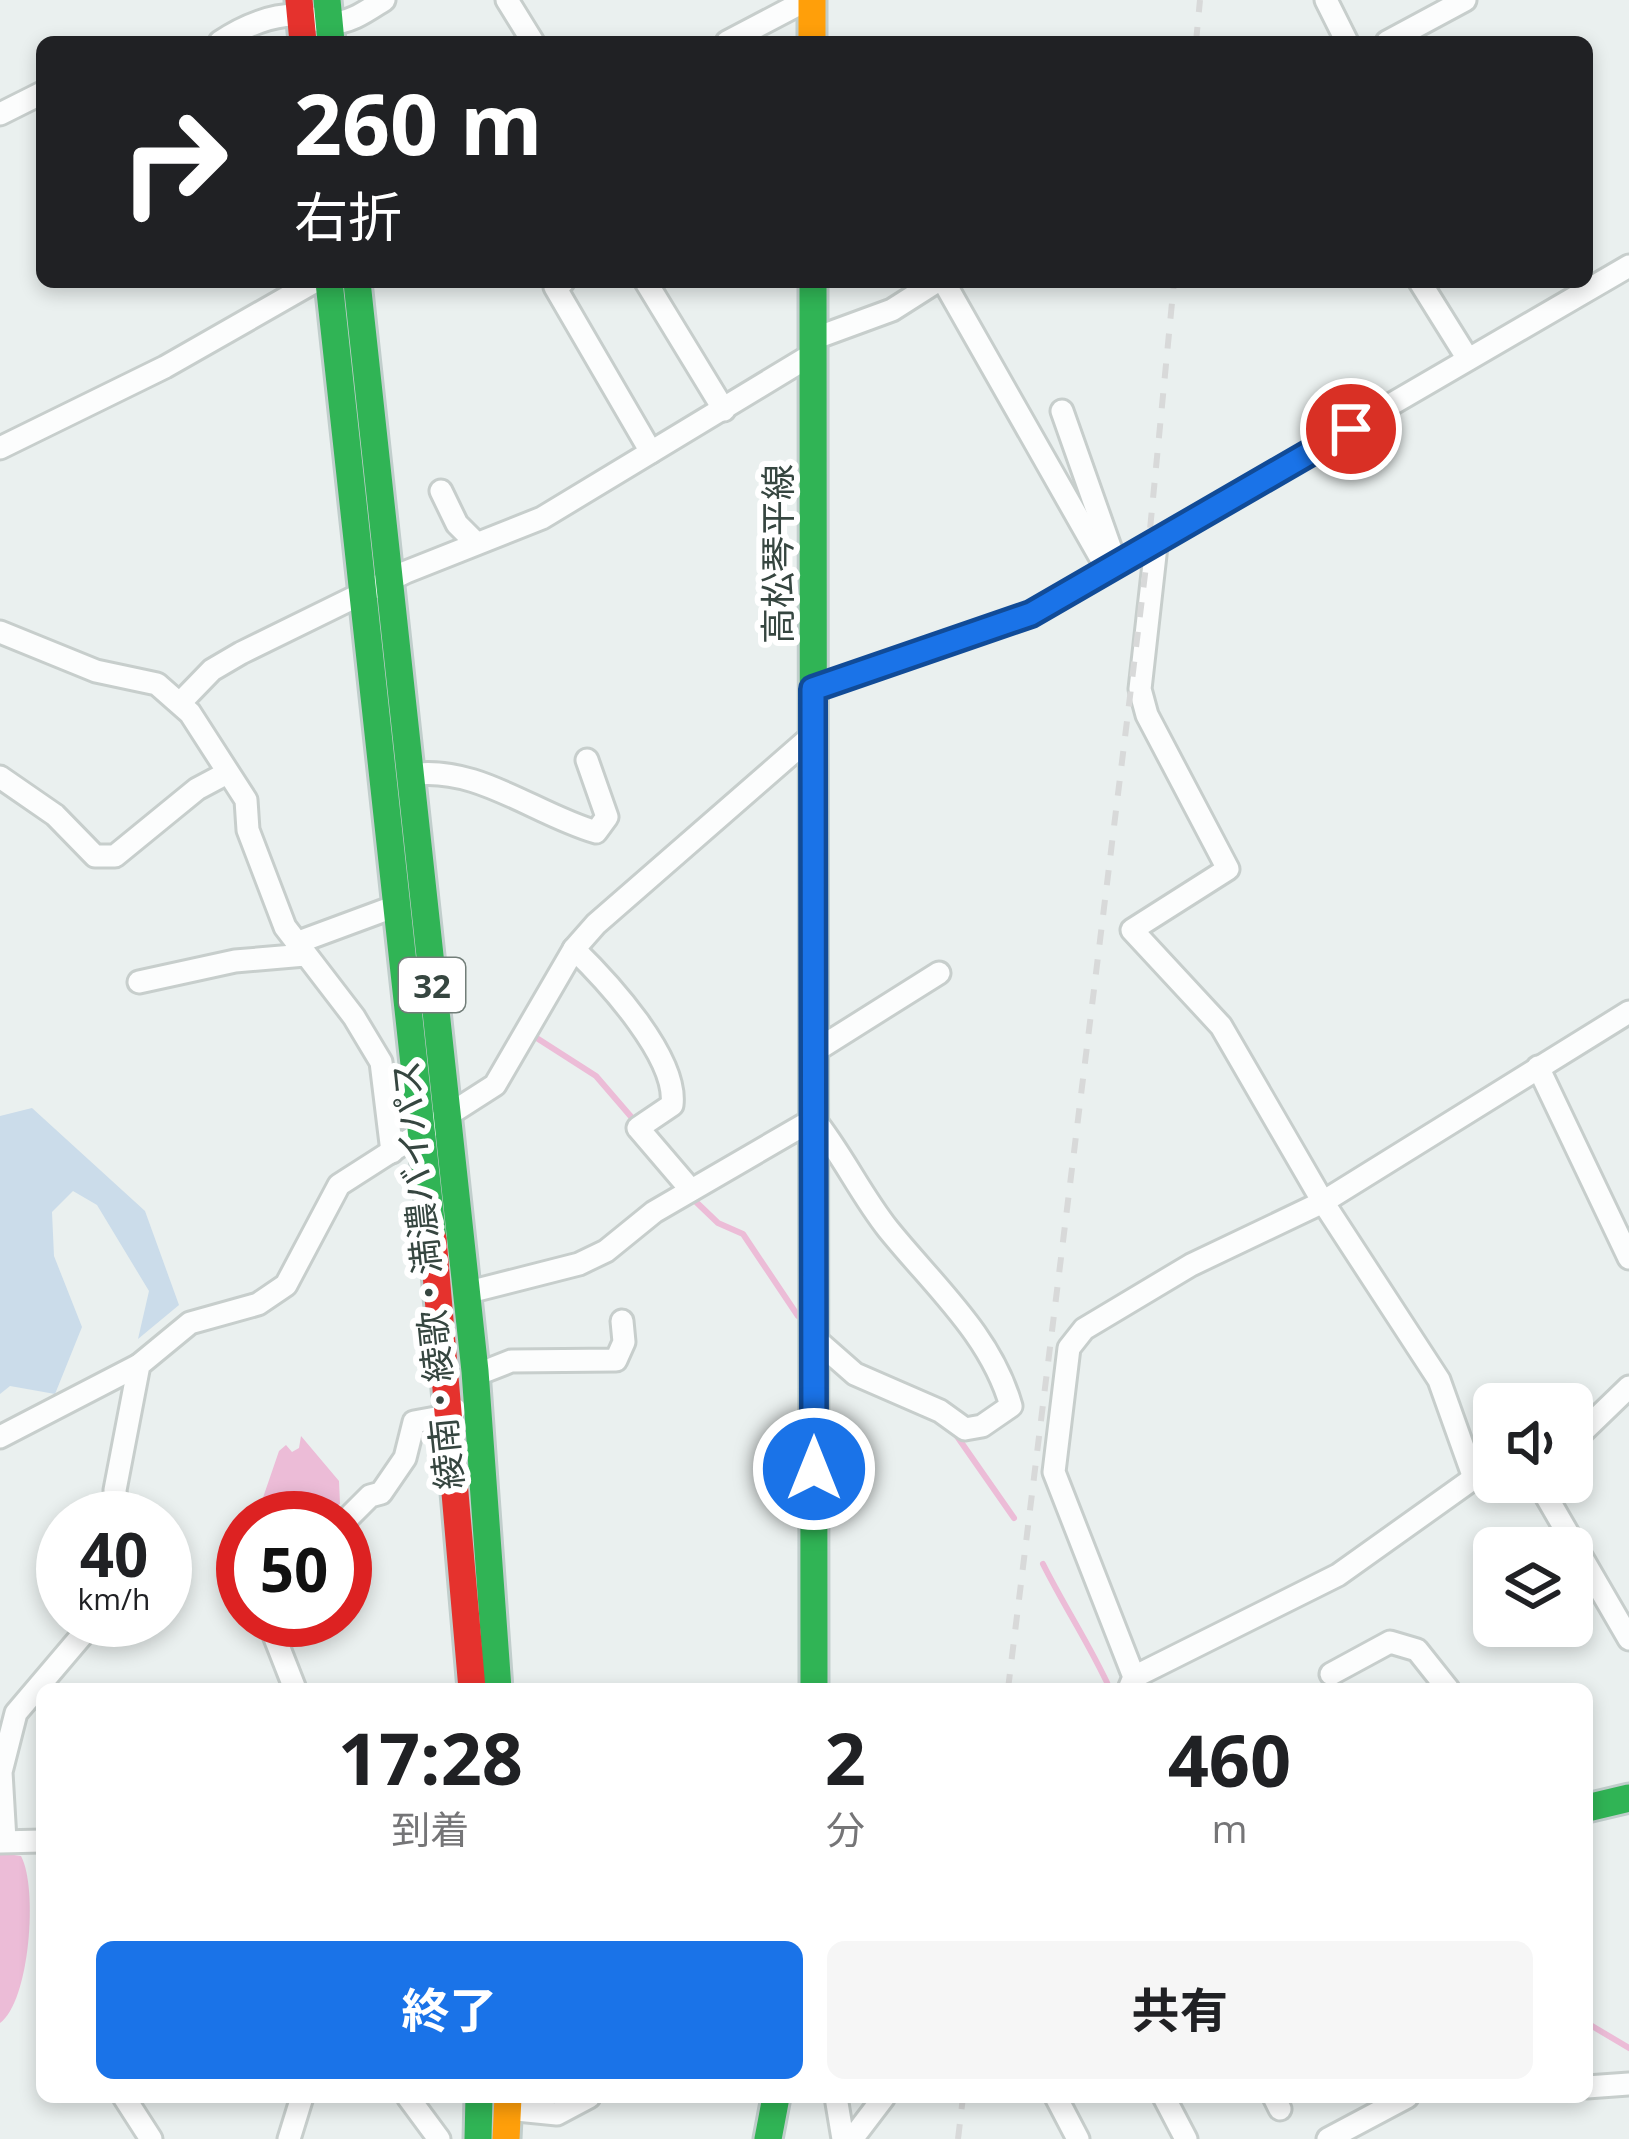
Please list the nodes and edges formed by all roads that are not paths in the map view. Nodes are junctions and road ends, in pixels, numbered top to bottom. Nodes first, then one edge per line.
1 (384, 0) edge
2 (507, 0) edge
3 (809, 0) edge
4 (1326, 0) edge
5 (1465, 0) edge
6 (301, 19) edge
7 (329, 22) edge
8 (231, 36) edge
9 (528, 36) edge
10 (739, 36) edge
11 (812, 36) edge
12 (1344, 36) edge
13 (1398, 36) edge
14 (36, 96) edge
15 (0, 114) edge
16 (1629, 266) edge
17 (1593, 287) edge
18 (303, 288) edge
19 (330, 288) edge
20 (357, 288) edge
21 (556, 288) edge
22 (650, 288) edge
23 (813, 288) edge
24 (930, 288) edge
25 (944, 288) edge
26 (1424, 288) edge
27 (1590, 288) edge
28 (813, 347) junction
29 (1468, 358) junction
30 (724, 410) junction
31 (1062, 411) dead end
32 (0, 448) edge
33 (651, 452) junction
34 (441, 491) dead end
35 (475, 542) junction
36 (1156, 545) junction
37 (1111, 567) junction
38 (375, 589) junction
39 (0, 632) edge
40 (813, 689) junction
41 (181, 702) junction
42 (814, 734) junction
43 (587, 760) dead end
44 (227, 773) junction
45 (409, 775) junction
46 (0, 777) edge
47 (396, 906) junction
48 (300, 949) junction
49 (574, 949) junction
50 (939, 973) dead end
51 (139, 982) dead end
52 (1629, 1012) edge
53 (814, 1052) junction
54 (1538, 1067) junction
55 (814, 1119) junction
56 (434, 1128) junction
57 (392, 1152) junction
58 (691, 1190) junction
59 (1323, 1202) junction
60 (1629, 1258) edge
61 (465, 1293) junction
62 (622, 1321) dead end
63 (814, 1338) junction
64 (139, 1365) junction
65 (475, 1371) junction
66 (1629, 1387) edge
67 (452, 1415) junction
68 (1593, 1422) edge
69 (0, 1437) edge
70 (1473, 1451) edge
71 (1473, 1482) edge
72 (115, 1491) edge
73 (372, 1496) edge
74 (1550, 1503) edge
75 (1629, 1639) edge
76 (72, 1647) edge
77 (279, 1647) edge
78 (1331, 1674) dead end
79 (41, 1683) edge
80 (293, 1683) edge
81 (472, 1683) edge
82 (497, 1683) edge
83 (814, 1683) edge
84 (1131, 1683) edge
85 (1443, 1683) edge
86 (36, 1689) edge
87 (1629, 1798) edge
88 (1593, 1807) edge
89 (3, 1841) edge
90 (36, 1841) edge
91 (1629, 2084) edge
92 (1593, 2087) edge
93 (128, 2103) edge
94 (300, 2103) edge
95 (412, 2103) edge
96 (479, 2103) edge
97 (507, 2103) edge
98 (578, 2103) edge
99 (775, 2103) edge
100 (837, 2103) edge
101 (879, 2103) edge
102 (1059, 2103) edge
103 (1168, 2103) edge
104 (1396, 2103) edge
105 (151, 2139) edge
106 (289, 2139) edge
107 (439, 2139) edge
108 (478, 2139) edge
109 (506, 2139) edge
110 (768, 2139) edge
111 (843, 2139) edge
112 (852, 2139) edge
113 (1078, 2139) edge
114 (1186, 2139) edge
115 (1328, 2139) edge

1 - 7 street
2 - 9 street
3 - 10 street
3 - 11 main road
4 - 12 street
5 - 13 street
6 - 7 street
6 - 8 street
14 - 15 street
16 - 17 street
18 - 32 street
19 - 38 main road, 綾南・綾歌・満濃バイパス / 32
20 - 38 main road, 綾南・綾歌・満濃バイパス / 32
21 - 33 street
22 - 30 street
23 - 28 main road, 高松琴平線
24 - 28 street
25 - 37 street
26 - 29 street
27 - 29 street
28 - 30 street
28 - 40 main road, 高松琴平線
29 - 36 street
30 - 33 street
31 - 37 street
33 - 35 street
34 - 35 street
35 - 38 street
36 - 37 street
36 - 59 street
37 - 40 street
38 - 41 street
38 - 45 main road, 綾南・綾歌・満濃バイパス / 32
38 - 47 main road, 綾南・綾歌・満濃バイパス / 32
39 - 41 street
40 - 42 main road, 高松琴平線
41 - 44 street
42 - 49 street
42 - 53 main road, 高松琴平線
43 - 45 street
44 - 46 street
44 - 48 street
45 - 56 main road, 綾南・綾歌・満濃バイパス / 32
47 - 48 street
47 - 56 main road, 綾南・綾歌・満濃バイパス / 32
48 - 51 street
48 - 57 street
49 - 56 street
49 - 58 street
50 - 53 street
52 - 54 street
53 - 55 main road, 高松琴平線
54 - 59 street
54 - 60 street
55 - 58 street
55 - 63 main road, 高松琴平線
55 - 63 street
56 - 57 street
56 - 61 main road, 綾南・綾歌・満濃バイパス / 32
56 - 67 main road, 綾南・綾歌・満濃バイパス / 32
57 - 64 street
58 - 61 street
59 - 70 street
59 - 84 street
61 - 65 main road, 綾南・綾歌・満濃バイパス / 32
62 - 65 street
63 - 83 main road, 高松琴平線
64 - 69 street
64 - 72 street
65 - 67 street
65 - 82 main road, 綾南・綾歌・満濃バイパス / 32
66 - 68 street
67 - 73 street
67 - 81 main road, 綾南・綾歌・満濃バイパス / 32
71 - 84 street
74 - 75 street
76 - 79 street
77 - 80 street
78 - 85 street
86 - 89 street
87 - 88 main road
89 - 90 street
91 - 92 street
93 - 105 street
94 - 106 street
95 - 107 street
96 - 108 main road
97 - 98 street
97 - 109 main road
99 - 110 main road
100 - 111 street
101 - 112 street
102 - 113 street
103 - 114 street
104 - 115 street

